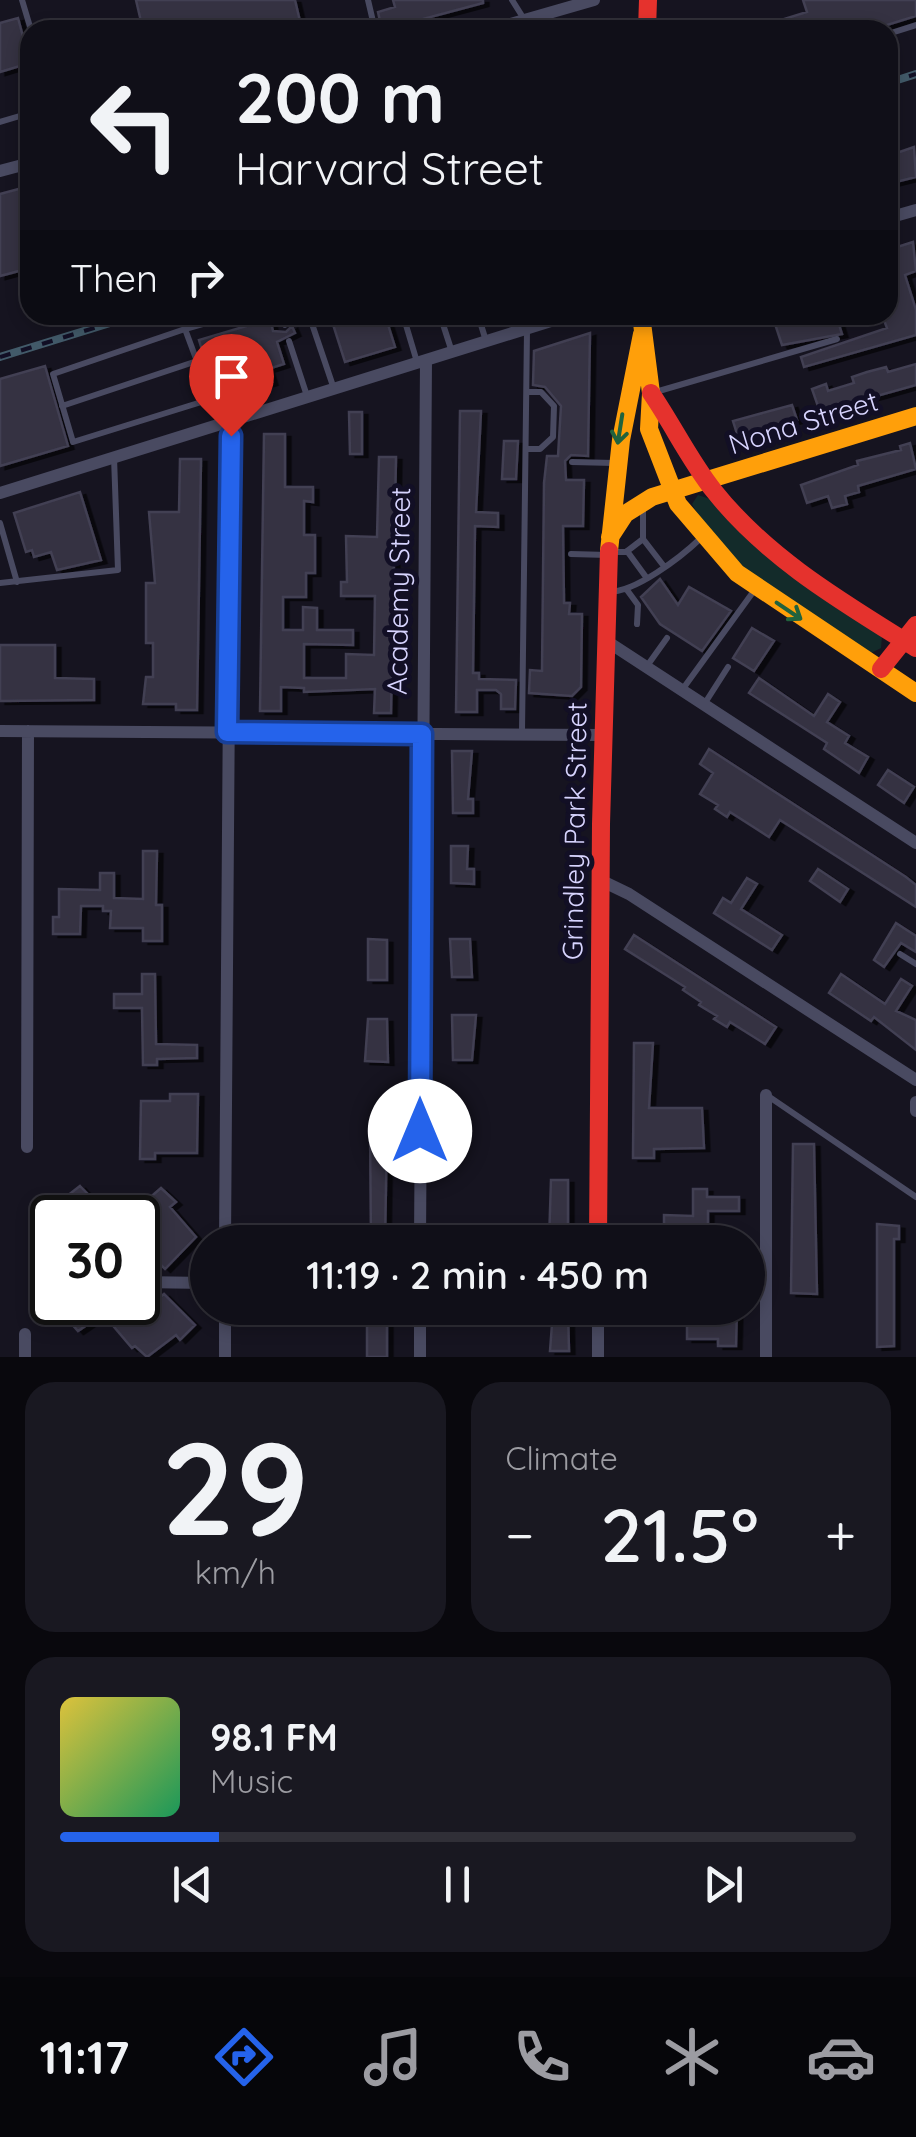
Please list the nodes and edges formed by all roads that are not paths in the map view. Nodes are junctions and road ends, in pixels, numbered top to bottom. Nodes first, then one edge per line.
1 (512, 0) edge
2 (594, 0) edge
3 (562, 4) edge
4 (534, 20) edge
5 (537, 20) edge
6 (200, 325) edge
7 (312, 325) edge
8 (406, 325) edge
9 (443, 325) edge
10 (481, 325) edge
11 (519, 325) edge
12 (538, 325) edge
13 (641, 325) edge
14 (641, 325) edge
15 (186, 329) junction
16 (522, 330) junction
17 (837, 339) dead end
18 (289, 341) dead end
19 (486, 341) junction
20 (452, 352) junction
21 (197, 360) junction
22 (422, 362) junction
23 (334, 389) junction
24 (528, 392) junction
25 (651, 393) junction
26 (308, 397) junction
27 (211, 398) junction
28 (62, 406) junction
29 (916, 416) edge
30 (225, 423) junction
31 (527, 449) junction
32 (114, 458) junction
33 (572, 462) dead end
34 (615, 462) junction
35 (706, 480) junction
36 (670, 491) junction
37 (0, 493) edge
38 (644, 500) junction
39 (0, 522) edge
40 (702, 537) junction
41 (643, 539) junction
42 (614, 549) junction
43 (571, 554) dead end
44 (663, 565) junction
45 (646, 576) junction
46 (17, 582) junction
47 (0, 584) edge
48 (756, 587) junction
49 (627, 590) junction
50 (608, 592) junction
51 (637, 624) dead end
52 (916, 625) edge
53 (667, 638) dead end
54 (606, 640) junction
55 (909, 644) edge
56 (648, 666) junction
57 (728, 667) dead end
58 (881, 669) junction
59 (682, 690) junction
60 (916, 692) edge
61 (704, 704) junction
62 (0, 731) edge
63 (28, 731) junction
64 (227, 732) junction
65 (422, 734) junction
66 (522, 734) junction
67 (602, 735) junction
68 (916, 844) edge
69 (600, 880) junction
70 (900, 954) dead end
71 (916, 964) edge
72 (916, 1080) edge
73 (766, 1095) joint
74 (916, 1102) edge
75 (916, 1111) edge
76 (26, 1147) dead end
77 (916, 1196) edge
78 (225, 1225) edge
79 (420, 1225) edge
80 (598, 1225) edge
81 (160, 1282) edge
82 (190, 1283) edge
83 (225, 1325) edge
84 (420, 1325) edge
85 (598, 1325) edge
86 (25, 1334) dead end
87 (25, 1357) edge
88 (225, 1357) edge
89 (420, 1357) edge
90 (598, 1357) edge
91 (766, 1357) edge

1 - 4 lane
2 - 3 street
3 - 5 street
6 - 15 lane
7 - 23 lane
8 - 22 lane
9 - 20 lane
10 - 19 lane
11 - 16 lane
12 - 16 street
13 - 25 street
14 -> 34 street, Grindley Park Street
15 - 21 lane
15 - 28 lane
16 - 19 street
16 - 24 lane
17 - 25 lane
18 - 26 lane
19 - 20 street
20 - 22 street
21 - 27 lane
21 - 28 lane
22 - 23 street
22 - 65 street, Academy Street
23 - 26 street
24 - 31 lane
24 - 31 lane
25 - 35 street
25 - 36 street
26 - 30 street
27 - 28 lane
27 - 30 lane
29 - 35 street, Nona Street
30 - 32 street
30 - 64 street
31 - 66 lane
32 - 37 street
32 - 46 lane
33 - 34 lane
34 - 42 street, Grindley Park Street
35 - 36 street
35 - 55 street
36 - 38 street
36 - 40 street
38 - 41 lane
38 - 42 street
39 - 46 lane
40 - 44 lane
40 - 48 street
41 - 42 lane
41 - 44 lane
42 - 43 lane
42 - 45 lane
42 - 50 street, Grindley Park Street
44 - 45 lane
45 - 49 lane
46 - 47 lane
48 -> 58 street
48 - 59 lane
49 - 50 lane
49 - 51 lane
50 - 54 street, Grindley Park Street
52 - 55 street
53 - 56 lane
54 - 56 street
54 - 67 street, Grindley Park Street
55 - 58 street
56 - 59 street
57 - 61 lane
58 - 60 street
59 - 61 street
61 - 68 street
62 - 63 street
63 - 64 street
63 - 76 street
64 - 65 street
64 - 78 street
65 - 66 street
65 - 79 street, Academy Street
66 - 67 street
67 - 69 street, Grindley Park Street
69 - 72 street
69 - 80 street, Grindley Park Street
70 - 71 lane
73 - 77 lane
73 - 91 street
74 - 75 street
81 - 82 street
83 - 88 street
84 - 89 street
85 - 90 street
86 - 87 street

